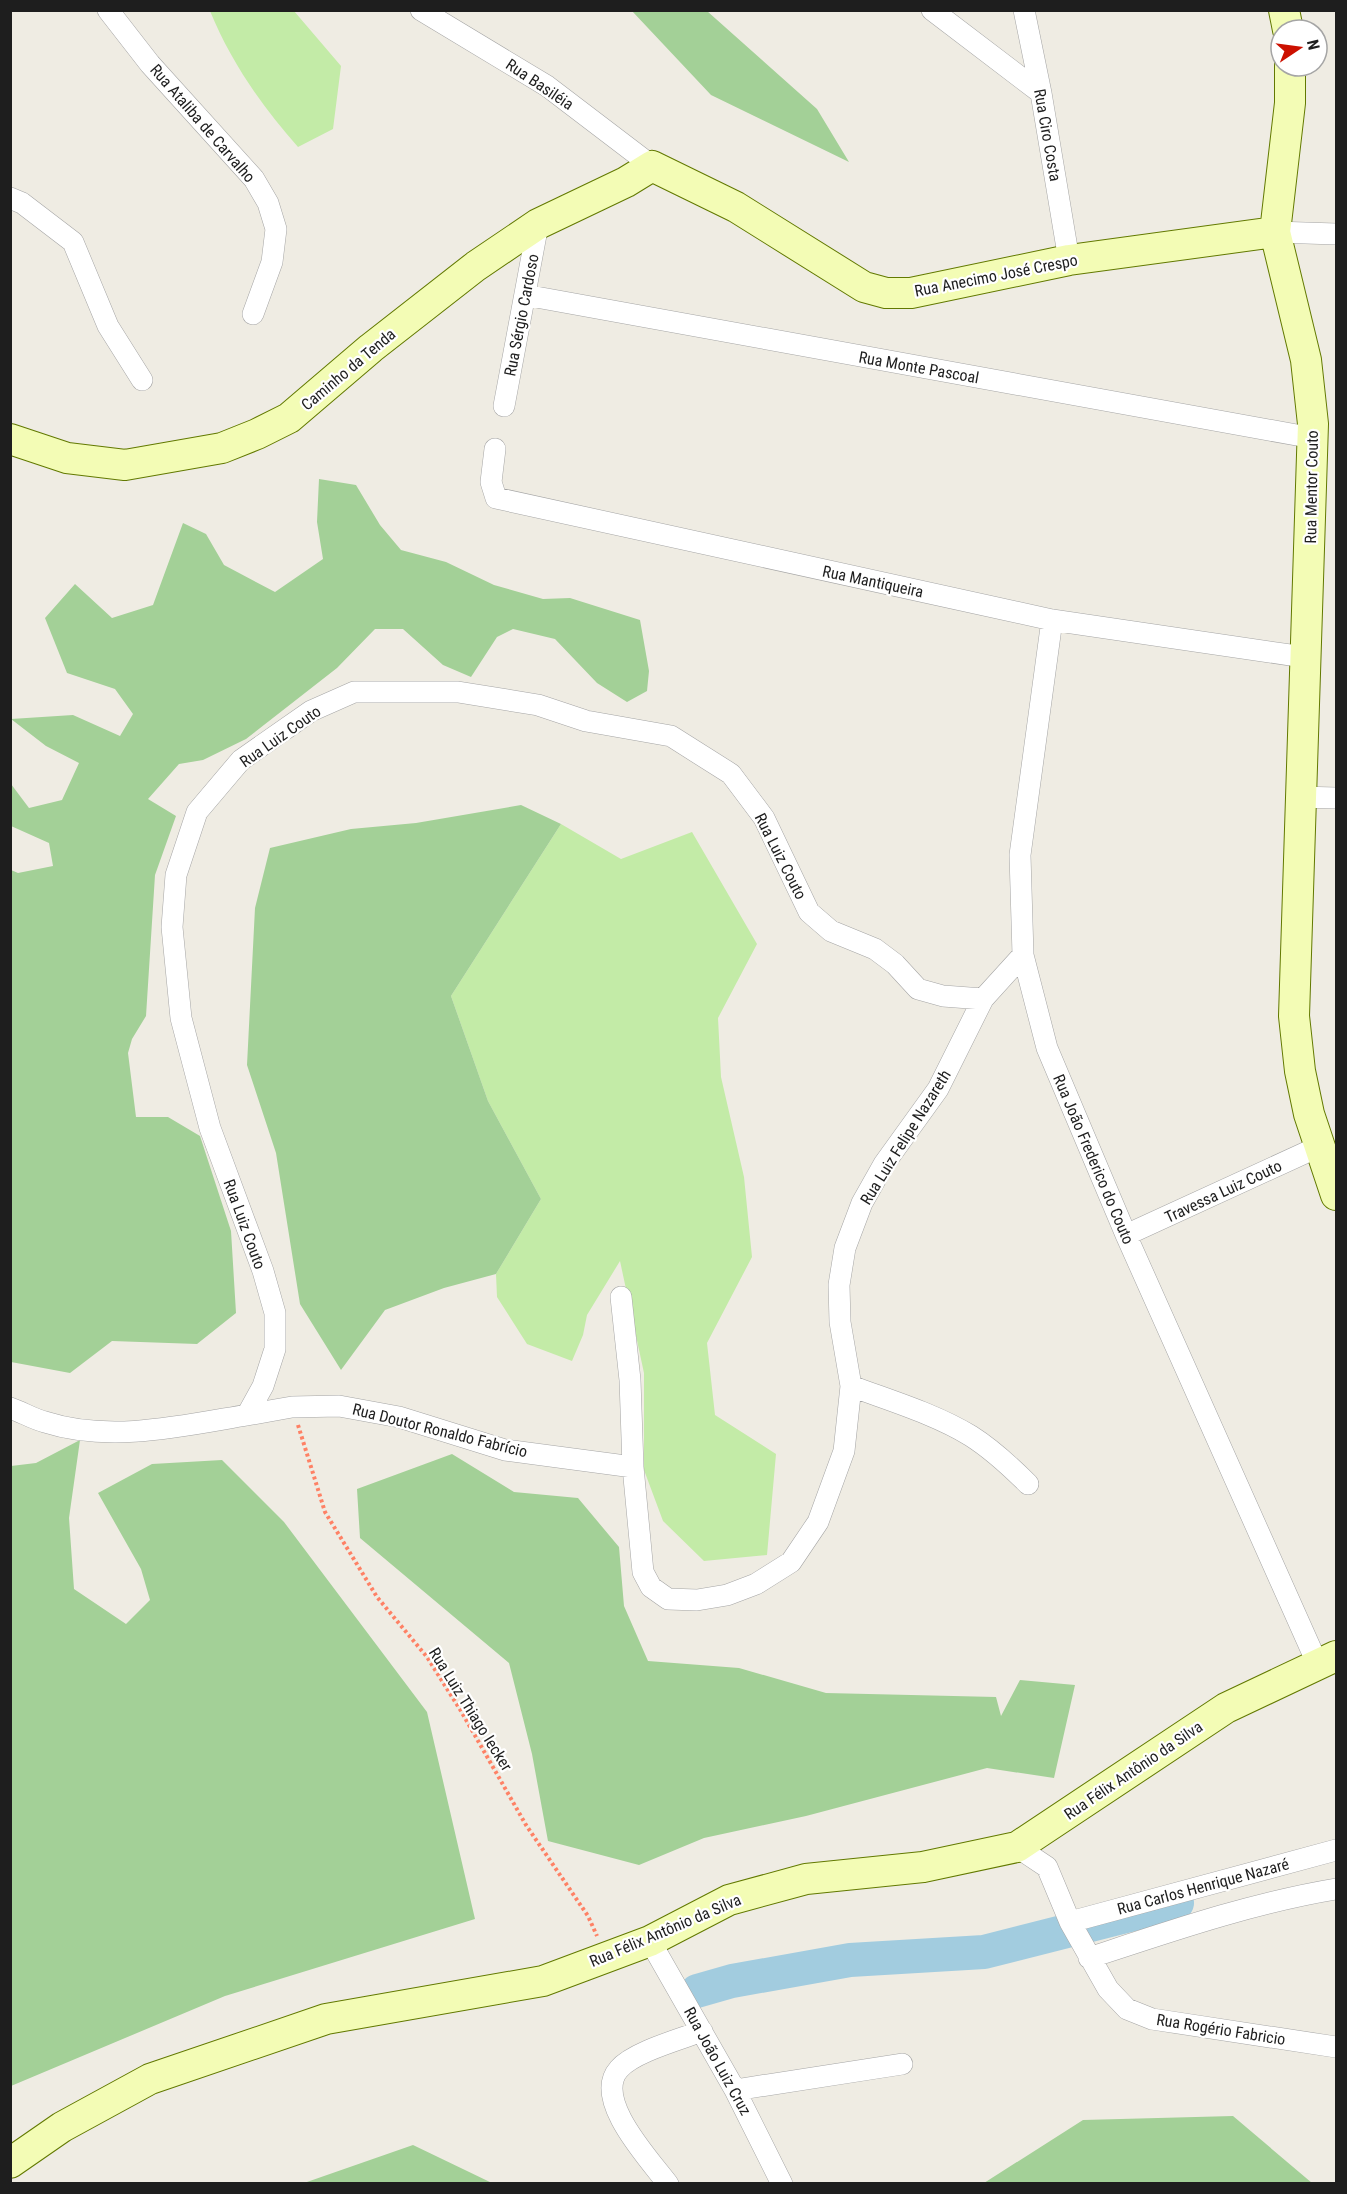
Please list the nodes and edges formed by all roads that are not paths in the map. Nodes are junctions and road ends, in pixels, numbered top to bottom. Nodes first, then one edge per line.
1 (108, 10) edge
2 (421, 10) edge
3 (933, 10) edge
4 (1024, 10) edge
5 (1290, 78) edge
6 (1041, 93) junction
7 (652, 166) junction
8 (10, 198) edge
9 (538, 224) junction
10 (1275, 232) junction
11 (1336, 234) edge
12 (1069, 260) junction
13 (525, 295) junction
14 (253, 314) dead end
15 (142, 380) dead end
16 (504, 406) dead end
17 (1313, 438) junction
18 (10, 439) edge
19 (495, 449) dead end
20 (1052, 620) junction
21 (1304, 657) junction
22 (1299, 797) junction
23 (1336, 798) edge
24 (1023, 956) junction
25 (983, 999) junction
26 (1320, 1146) junction
27 (1336, 1195) edge
28 (1126, 1235) junction
29 (621, 1297) dead end
30 (851, 1386) junction
31 (10, 1408) edge
32 (248, 1416) junction
33 (633, 1467) junction
34 (1029, 1484) dead end
35 (1327, 1661) edge
36 (1017, 1847) junction
37 (1336, 1850) edge
38 (1336, 1889) edge
39 (1070, 1922) junction
40 (650, 1941) junction
41 (1089, 1958) junction
42 (702, 2031) junction
43 (1336, 2047) edge
44 (902, 2064) dead end
45 (735, 2090) junction
46 (10, 2163) edge
47 (668, 2184) edge
48 (782, 2184) edge

1 - 14 street, Rua Ataliba de Carvalho
2 - 7 street, Rua Basiléia
3 - 6 street
4 - 6 street, Rua Ciro Costa
5 - 10 street, Rua Mentor Couto
6 - 12 street, Rua Ciro Costa
7 - 9 street, Caminho da Tenda
7 - 12 street, Rua Anecimo José Crespo
8 - 15 street
9 - 13 street, Rua Sérgio Cardoso
9 - 18 street, Caminho da Tenda
10 - 11 street, Rua Anecimo José Crespo
10 - 12 street, Rua Anecimo José Crespo
10 - 17 street, Rua Mentor Couto
13 - 16 street, Rua Sérgio Cardoso
13 - 17 street, Rua Monte Pascoal
17 - 21 street, Rua Mentor Couto
19 - 20 street, Rua Mantiqueira
20 - 21 street, Rua Mantiqueira
20 - 24 street, Rua João Frederico do Couto
21 - 22 street, Rua Mentor Couto
22 - 23 street
22 - 26 street, Rua Mentor Couto
24 - 25 street, Rua Luiz Felipe Nazareth
24 - 28 street, Rua João Frederico do Couto
25 - 30 street, Rua Luiz Felipe Nazareth
25 - 32 street, Rua Luiz Couto
26 - 27 street, Rua Mentor Couto
26 - 28 street, Travessa Luiz Couto
28 - 35 street, Rua João Frederico do Couto
29 - 33 street, Rua Luiz Felipe Nazareth
30 - 33 street, Rua Luiz Felipe Nazareth
30 - 34 street
31 - 32 street
32 - 33 street, Rua Doutor Ronaldo Fabrício
35 - 36 street, Rua Félix Antônio da Silva
36 - 39 street, Rua Rogério Fabricio
36 - 40 street, Rua Félix Antônio da Silva
37 - 39 street, Rua Carlos Henrique Nazaré
38 - 41 street, Rua Carlos Henrique Nazaré
39 - 41 street, Rua Rogério Fabricio
40 - 42 street, Rua João Luiz Cruz
40 - 46 street, Rua Félix Antônio da Silva
41 - 43 street, Rua Rogério Fabricio
42 - 45 street, Rua João Luiz Cruz
42 - 47 street
44 - 45 street
45 - 48 street, Rua João Luiz Cruz

